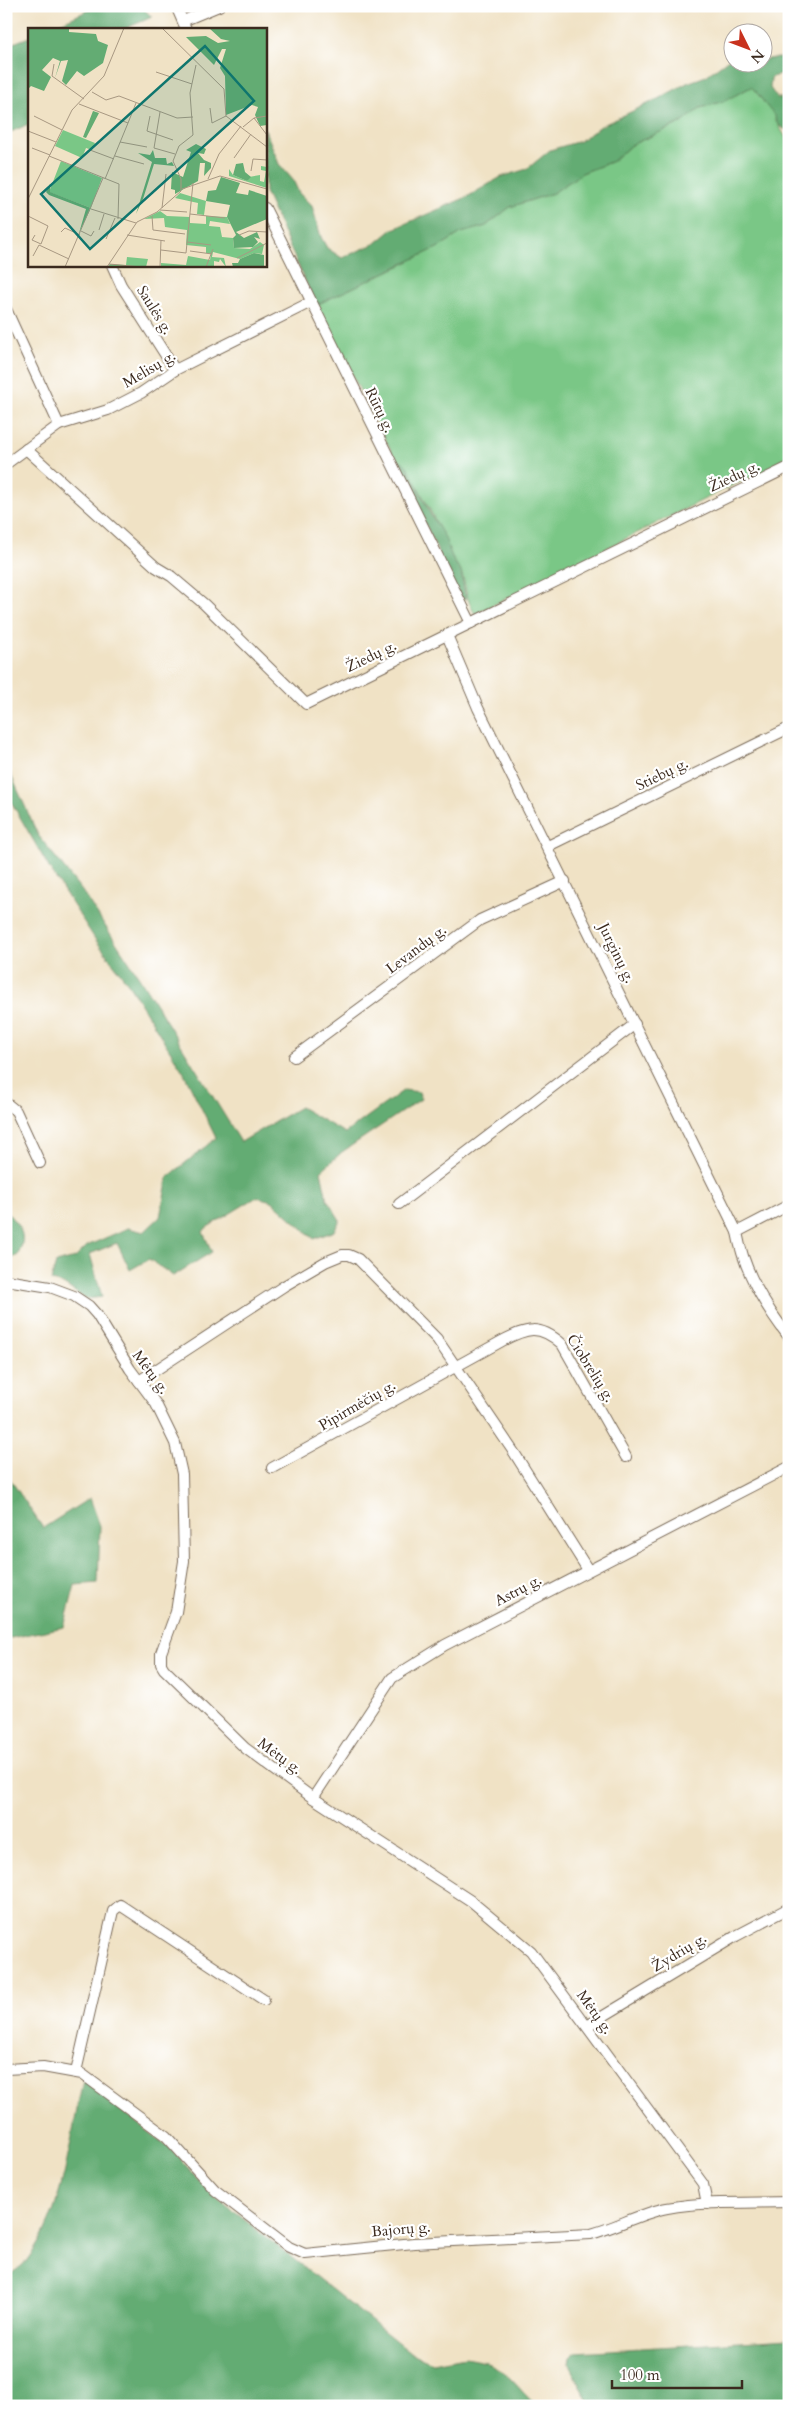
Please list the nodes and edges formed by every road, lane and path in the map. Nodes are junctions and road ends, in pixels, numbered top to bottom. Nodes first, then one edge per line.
1 (176, 6) edge
2 (219, 6) edge
3 (185, 25) edge
4 (266, 210) edge
5 (112, 266) edge
6 (310, 302) junction
7 (6, 308) edge
8 (175, 370) junction
9 (59, 425) junction
10 (26, 449) junction
11 (6, 464) edge
12 (789, 467) edge
13 (471, 623) junction
14 (447, 635) junction
15 (789, 728) edge
16 (548, 846) junction
17 (565, 882) junction
18 (635, 1024) junction
19 (294, 1057) dead end
20 (6, 1102) edge
21 (40, 1163) dead end
22 (399, 1204) dead end
23 (789, 1205) edge
24 (737, 1232) junction
25 (6, 1280) edge
26 (789, 1337) edge
27 (456, 1366) junction
28 (139, 1381) junction
29 (626, 1457) dead end
30 (789, 1467) edge
31 (272, 1468) dead end
32 (588, 1570) junction
33 (313, 1798) junction
34 (789, 1908) edge
35 (264, 2000) dead end
36 (588, 2026) junction
37 (6, 2069) edge
38 (76, 2072) junction
39 (789, 2202) edge
40 (707, 2204) junction

1 - 3 street
2 - 3 street
4 - 6 street, Rūtų g.
5 - 8 street, Saulės g.
6 - 8 street, Melisų g.
6 - 13 street, Rūtų g.
7 - 9 street
8 - 9 street, Melisų g.
9 - 10 street, Melisų g.
10 - 11 street, Melisų g.
10 - 14 street, Žiedų g.
12 - 13 street, Žiedų g.
13 - 14 street, Žiedų g.
14 - 16 street, Jurginų g.
15 - 16 street, Stiebų g.
16 - 17 street, Jurginų g.
17 - 18 street, Jurginų g.
17 - 19 street, Levandų g.
18 - 22 street
18 - 24 street, Jurginų g.
20 - 21 street
23 - 24 street
24 - 26 street, Jurginų g.
25 - 28 street, Mėtų g.
27 - 28 street
27 - 29 street, Čiobrelių g.
27 - 31 street, Pipirmėčių g.
27 - 32 street
28 - 33 street, Mėtų g.
30 - 32 street, Astrų g.
32 - 33 street, Astrų g.
33 - 36 street, Mėtų g.
34 - 36 street, Žydrių g.
35 - 38 street
36 - 40 street, Mėtų g.
37 - 38 street
38 - 40 street, Bajorų g.
39 - 40 street, Bajorų g.

